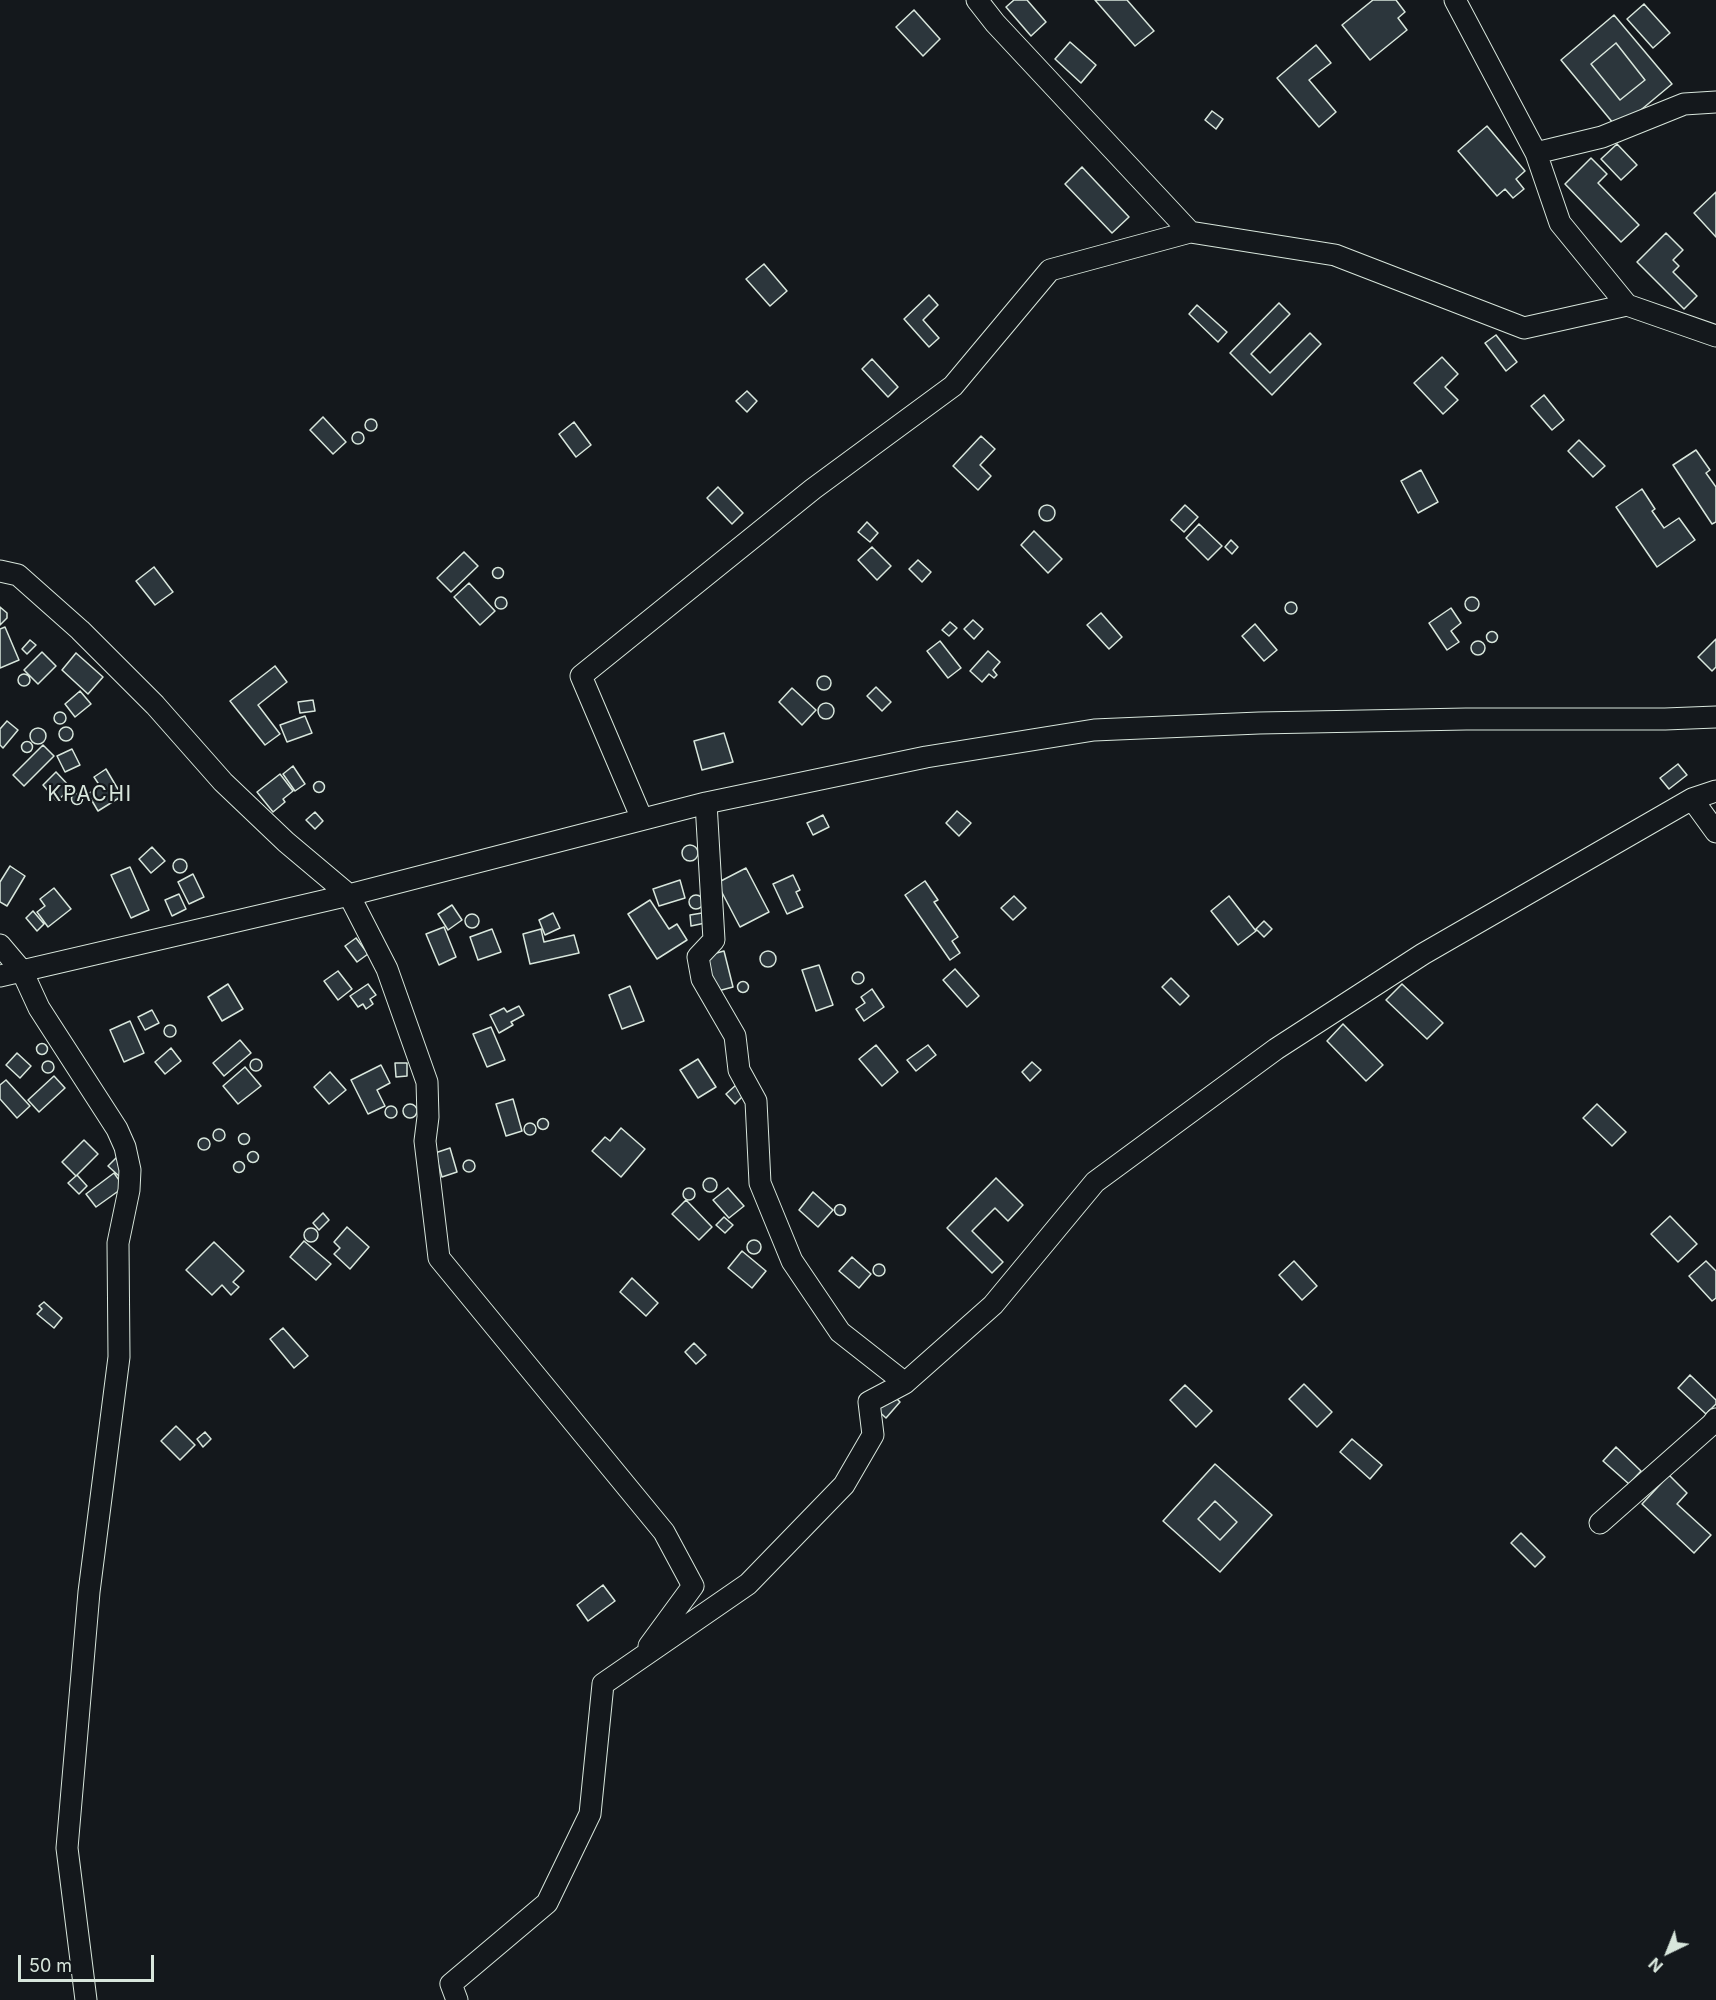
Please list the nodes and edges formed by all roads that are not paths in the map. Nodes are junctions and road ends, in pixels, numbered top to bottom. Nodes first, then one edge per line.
1 (977, 0) edge
2 (1455, 0) edge
3 (1716, 102) edge
4 (1536, 153) junction
5 (1190, 232) junction
6 (1627, 305) junction
7 (1716, 336) edge
8 (0, 571) edge
9 (1716, 717) edge
10 (1716, 790) edge
11 (1692, 799) junction
12 (706, 803) junction
13 (642, 819) junction
14 (1716, 832) edge
15 (349, 895) junction
16 (0, 945) edge
17 (22, 971) junction
18 (0, 976) edge
19 (905, 1383) junction
20 (1716, 1419) edge
21 (1600, 1523) dead end
22 (640, 1659) junction
23 (86, 2000) edge
24 (457, 2000) edge

1 - 5 street
2 - 4 street
3 - 4 street
4 - 6 street
5 - 6 street
5 - 13 street
6 - 7 street
8 - 15 street
9 - 12 street
10 - 11 street
11 - 14 street
11 - 19 street
12 - 13 street
12 - 19 street
13 - 15 street
15 - 17 street
15 - 22 street
16 - 17 street
17 - 18 street
17 - 23 street
19 - 22 street
20 - 21 street
22 - 24 street

